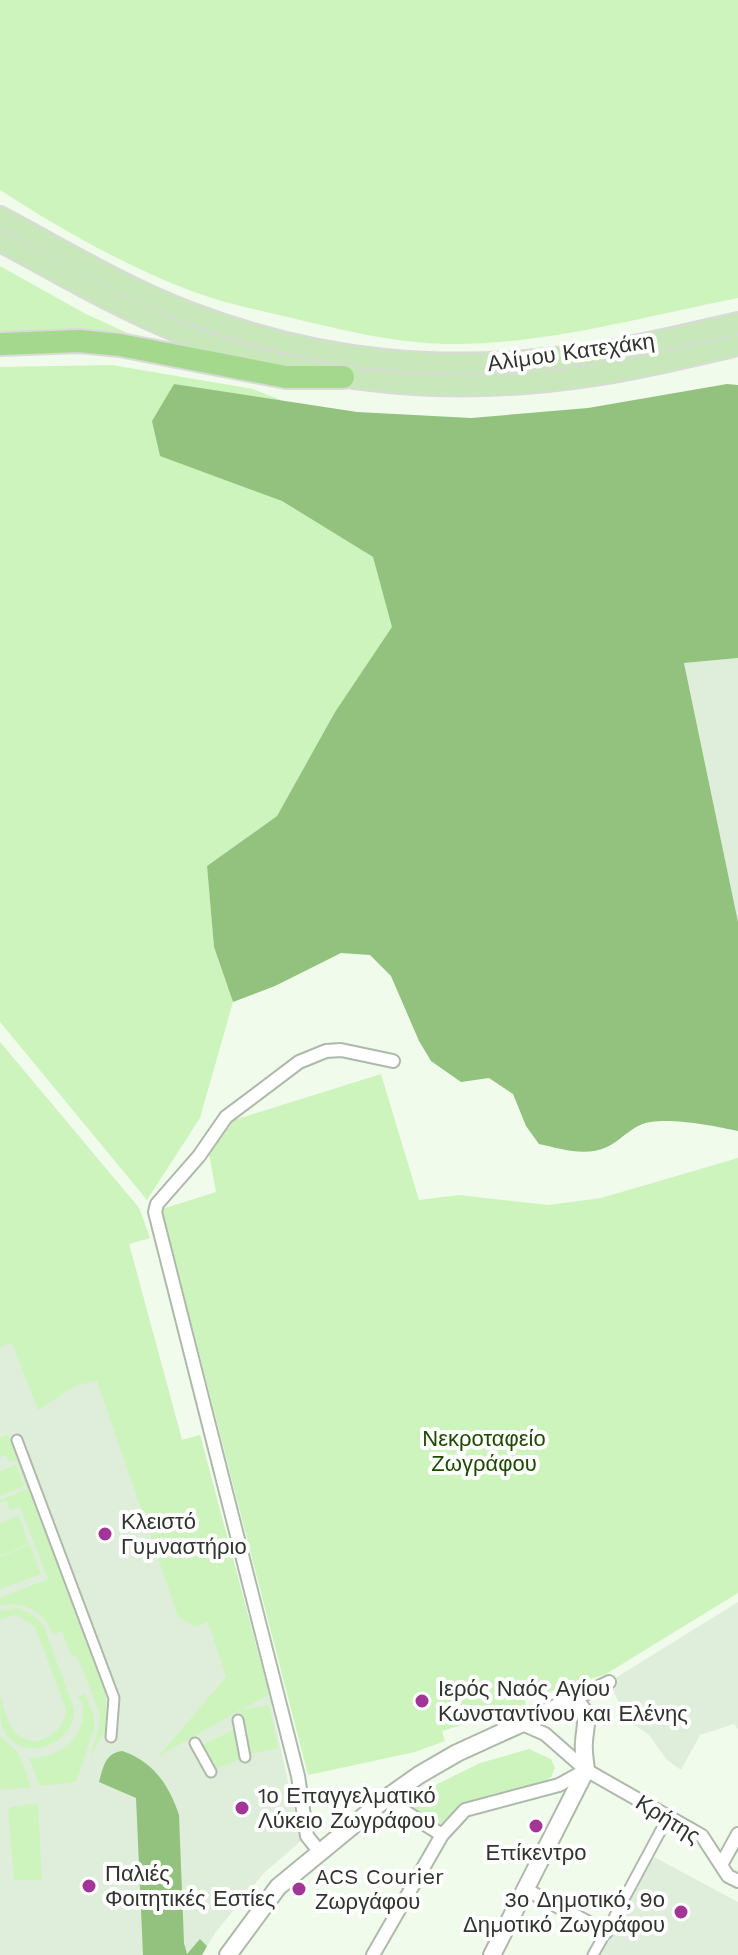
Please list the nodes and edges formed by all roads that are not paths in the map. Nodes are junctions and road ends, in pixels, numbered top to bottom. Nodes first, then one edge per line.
1 (0, 217) edge
2 (0, 241) edge
3 (738, 323) edge
4 (0, 344) edge
5 (738, 345) edge
6 (680, 358) junction
7 (738, 360) edge
8 (343, 377) junction
9 (393, 1061) dead end
10 (17, 1440) dead end
11 (609, 1682) dead end
12 (573, 1700) junction
13 (238, 1720) dead end
14 (522, 1724) junction
15 (111, 1737) dead end
16 (195, 1743) dead end
17 (245, 1757) dead end
18 (586, 1770) junction
19 (211, 1772) dead end
20 (385, 1799) junction
21 (668, 1817) junction
22 (738, 1834) edge
23 (442, 1835) junction
24 (319, 1851) junction
25 (721, 1865) junction
26 (738, 1881) edge
27 (527, 1890) junction
28 (608, 1928) junction
29 (376, 1951) edge
30 (228, 1955) edge
31 (391, 1955) edge
32 (492, 1955) edge
33 (593, 1955) edge

1 - 3 main road, Αλίμου Κατεχάκη
2 - 8 main road, Αλίμου Κατεχάκη
4 - 8 highway
5 - 6 main road, Αλίμου Κατεχάκη
6 - 7 main road
6 - 8 main road, Αλίμου Κατεχάκη
9 - 24 street
10 - 15 street
11 - 12 street
12 - 14 street
12 - 18 street
13 - 17 street
14 - 18 street, Κρήτης
14 - 20 street
16 - 19 street
18 - 21 street, Κρήτης
18 - 23 street
18 - 27 street
20 - 23 street
20 - 24 street
21 - 25 street, Κρήτης
21 - 28 street
22 - 25 street
23 - 29 street
24 - 30 street
25 - 26 street, Κρήτης
27 - 28 street
27 - 32 street
28 - 33 street
29 - 31 street

